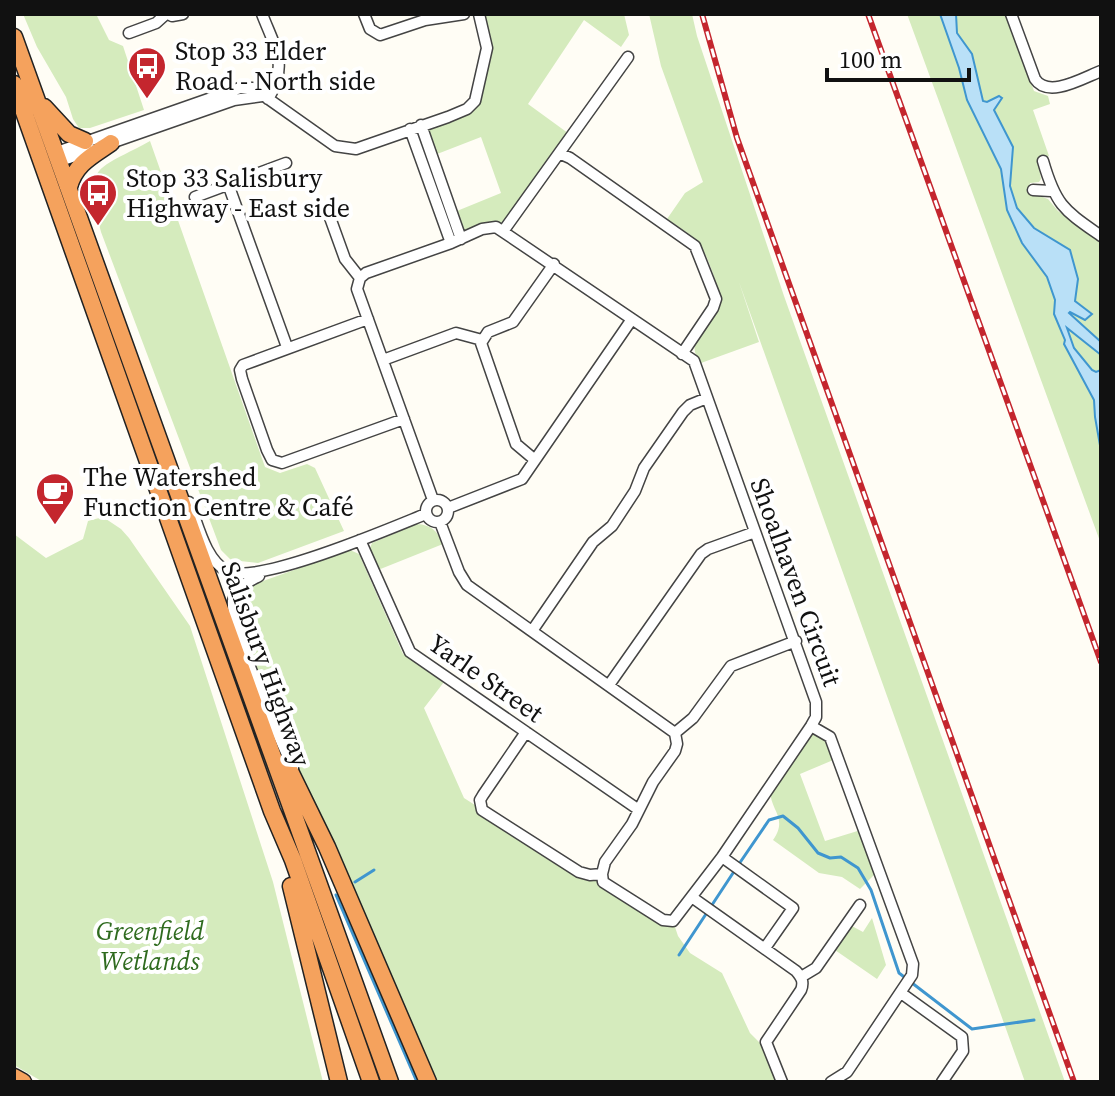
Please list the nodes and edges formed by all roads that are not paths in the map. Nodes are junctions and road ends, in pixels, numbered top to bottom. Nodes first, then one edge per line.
1 (167, 14) edge
2 (183, 14) edge
3 (262, 14) edge
4 (364, 14) edge
5 (464, 14) edge
6 (479, 14) edge
7 (1011, 14) edge
8 (129, 33) dead end
9 (14, 37) edge
10 (628, 57) dead end
11 (1101, 71) edge
12 (14, 84) edge
13 (265, 98) junction
14 (38, 100) junction
15 (421, 125) junction
16 (410, 129) junction
17 (85, 141) junction
18 (111, 143) junction
19 (561, 154) junction
20 (58, 156) junction
21 (1043, 161) dead end
22 (286, 163) dead end
23 (43, 164) junction
24 (228, 184) junction
25 (69, 187) junction
26 (1033, 190) dead end
27 (1051, 191) junction
28 (195, 197) dead end
29 (328, 212) dead end
30 (504, 230) junction
31 (1101, 236) edge
32 (456, 241) junction
33 (554, 264) junction
34 (360, 278) junction
35 (368, 319) junction
36 (632, 319) junction
37 (482, 340) junction
38 (287, 347) junction
39 (682, 354) junction
40 (383, 360) junction
41 (707, 398) junction
42 (404, 419) junction
43 (166, 455) junction
44 (149, 460) junction
45 (535, 460) junction
46 (433, 500) junction
47 (448, 508) junction
48 (426, 514) junction
49 (440, 522) junction
50 (755, 532) junction
51 (360, 540) junction
52 (272, 569) junction
53 (532, 631) junction
54 (796, 641) junction
55 (609, 685) junction
56 (256, 705) junction
57 (811, 726) junction
58 (526, 732) junction
59 (675, 733) junction
60 (639, 810) junction
61 (272, 811) junction
62 (327, 847) junction
63 (731, 864) junction
64 (602, 874) junction
65 (693, 898) junction
66 (860, 905) dead end
67 (765, 948) junction
68 (801, 977) junction
69 (903, 989) junction
70 (14, 1077) edge
71 (23, 1082) edge
72 (339, 1082) edge
73 (371, 1082) edge
74 (390, 1082) edge
75 (428, 1082) edge
76 (782, 1082) edge
77 (831, 1082) edge
78 (942, 1082) edge

1 - 2 street
1 - 8 street
3 - 13 street
4 - 5 street
6 - 15 street
7 - 11 street
9 - 14 highway, Salisbury Highway
10 - 19 street
12 - 23 highway, Salisbury Highway
13 - 16 street
13 - 17 street
13 - 18 street
14 - 17 highway
14 - 20 highway, Salisbury Highway
15 - 16 street
15 - 32 street
16 - 32 street
17 - 20 street
18 - 20 street
18 - 25 highway
19 - 30 street
19 - 39 street
20 - 23 highway
20 - 25 highway, Salisbury Highway
21 - 27 street
22 - 24 street
23 - 44 highway, Salisbury Highway
24 - 28 street
24 - 38 street
25 - 43 highway, Salisbury Highway
26 - 27 street
27 - 31 street
29 - 34 street
30 - 32 street
30 - 33 street, Shoalhaven Circuit
32 - 34 street
33 - 36 street, Shoalhaven Circuit
33 - 37 street
34 - 35 street
35 - 38 street
35 - 40 street
36 - 39 street, Shoalhaven Circuit
36 - 45 street
37 - 40 street
37 - 45 street
38 - 42 street
39 - 41 street, Shoalhaven Circuit
40 - 42 street
41 - 50 street, Shoalhaven Circuit
41 - 53 street
42 - 46 street
43 - 44 highway
43 - 52 street
43 - 56 highway, Salisbury Highway
44 - 61 highway, Salisbury Highway
45 - 47 street
46 - 47 street
46 - 48 street
47 - 49 street
48 - 49 street
48 - 51 street
49 - 53 street
50 - 54 street, Shoalhaven Circuit
50 - 55 street
51 - 52 street
51 - 58 street, Yarle Street
52 - 62 street
53 - 55 street
54 - 57 street, Shoalhaven Circuit
54 - 59 street
55 - 59 street
56 - 62 highway
56 - 74 highway, Salisbury Highway
57 - 63 street, Shoalhaven Circuit
57 - 69 street
58 - 60 street, Yarle Street
58 - 64 street
59 - 60 street
60 - 64 street
61 - 72 highway
61 - 73 highway, Salisbury Highway
62 - 75 highway
63 - 65 street, Shoalhaven Circuit
63 - 67 street
64 - 65 street, Shoalhaven Circuit
65 - 67 street
66 - 68 street
67 - 68 street
68 - 76 street
69 - 77 street
69 - 78 street
70 - 71 highway

